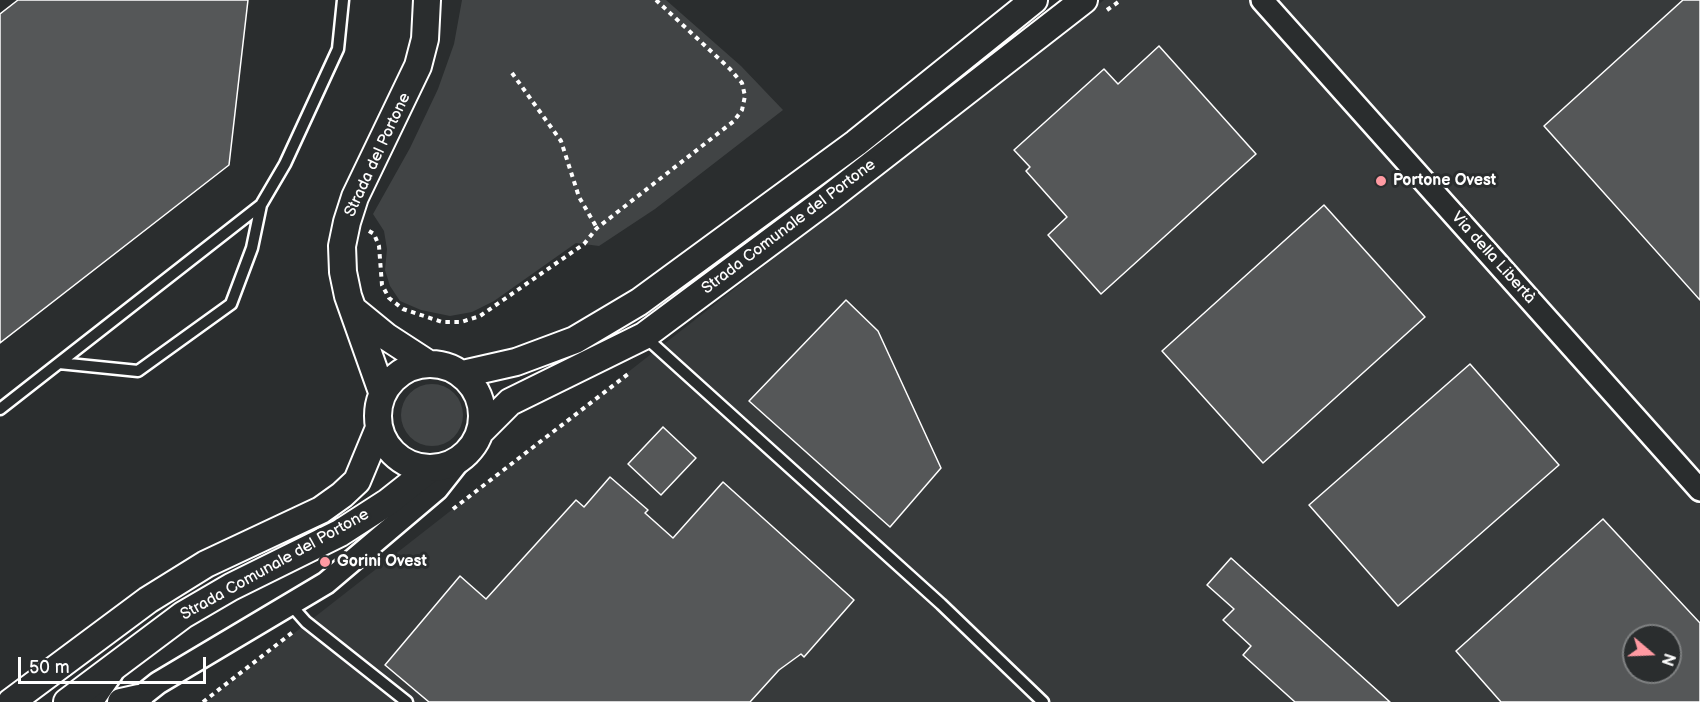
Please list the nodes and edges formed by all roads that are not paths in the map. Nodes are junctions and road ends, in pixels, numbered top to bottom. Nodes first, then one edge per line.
1 (343, 0) edge
2 (427, 0) edge
3 (1034, 0) edge
4 (1084, 0) edge
5 (1262, 0) edge
6 (261, 205) junction
7 (354, 310) junction
8 (644, 336) junction
9 (59, 363) junction
10 (427, 363) junction
11 (463, 374) junction
12 (382, 392) junction
13 (0, 410) edge
14 (379, 428) junction
15 (480, 432) junction
16 (463, 456) junction
17 (431, 468) junction
18 (1700, 489) edge
19 (290, 604) junction
20 (118, 662) junction
21 (131, 700) edge
22 (10, 702) edge
23 (67, 702) edge
24 (92, 702) edge
25 (407, 702) edge
26 (1043, 702) edge

1 - 6 lane
2 - 7 street, Strada del Portone
3 - 11 street, Strada Comunale del Portone
4 - 8 street, Strada Comunale del Portone
5 - 18 street, Via della Libertà
6 - 9 lane
6 - 9 lane
7 - 10 street, Strada Comunale del Portone
7 - 12 street, Strada Comunale del Portone
8 - 15 street, Strada Comunale del Portone
8 - 26 lane
9 - 13 lane
10 - 11 street, Strada Comunale del Portone
10 - 12 street
11 - 15 street
12 - 14 street, Strada Comunale del Portone
14 - 17 street
14 - 22 street, Strada Comunale del Portone
15 - 16 street, Strada Comunale del Portone
16 - 17 street, Strada Comunale del Portone
16 - 19 street, Strada Comunale del Portone
17 - 20 street, Strada Comunale del Portone
19 - 21 street, Strada Comunale del Portone
19 - 25 lane
20 - 23 street, Strada Comunale del Portone
20 - 24 street, Strada Comunale del Portone

